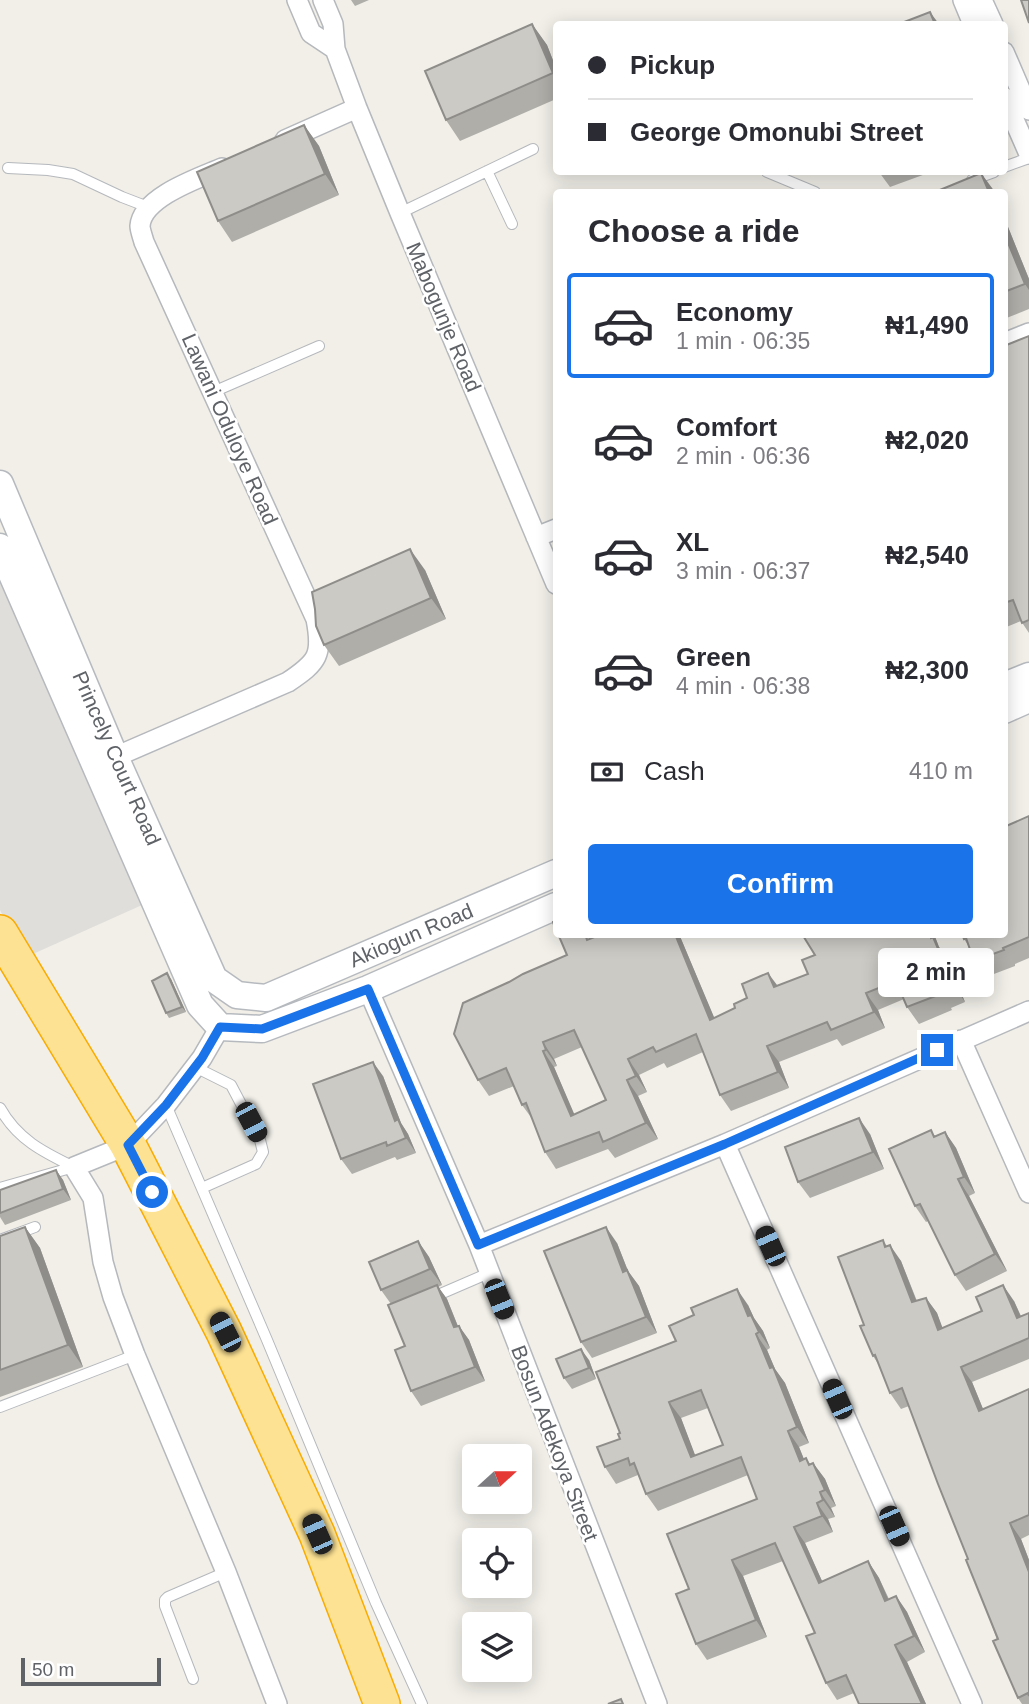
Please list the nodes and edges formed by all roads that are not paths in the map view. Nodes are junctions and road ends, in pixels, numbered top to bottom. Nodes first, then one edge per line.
1 (297, 0) edge
2 (323, 0) edge
3 (962, 0) edge
4 (982, 0) edge
5 (972, 21) edge
6 (992, 21) edge
7 (335, 49) junction
8 (1008, 61) edge
9 (1008, 106) edge
10 (357, 108) junction
11 (1029, 110) edge
12 (269, 147) edge
13 (533, 149) dead end
14 (1029, 156) edge
15 (243, 158) edge
16 (1008, 165) edge
17 (8, 168) dead end
18 (487, 171) junction
19 (775, 175) edge
20 (986, 175) edge
21 (962, 184) edge
22 (808, 189) edge
23 (148, 207) junction
24 (400, 213) junction
25 (512, 224) dead end
26 (1029, 333) edge
27 (1008, 342) edge
28 (319, 346) dead end
29 (214, 392) junction
30 (0, 484) edge
31 (553, 529) edge
32 (536, 537) junction
33 (0, 547) edge
34 (553, 577) edge
35 (1029, 676) edge
36 (1008, 684) edge
37 (1029, 699) edge
38 (1008, 708) edge
39 (115, 757) junction
40 (553, 874) edge
41 (553, 906) edge
42 (0, 933) edge
43 (368, 989) junction
44 (266, 998) joint
45 (1029, 1011) edge
46 (220, 1027) junction
47 (961, 1040) junction
48 (195, 1067) junction
49 (166, 1105) junction
50 (0, 1108) edge
51 (725, 1144) junction
52 (128, 1145) junction
53 (74, 1167) junction
54 (0, 1188) edge
55 (202, 1188) junction
56 (1029, 1193) edge
57 (35, 1227) dead end
58 (0, 1240) edge
59 (478, 1245) junction
60 (489, 1273) junction
61 (427, 1300) edge
62 (135, 1355) junction
63 (0, 1406) edge
64 (226, 1572) junction
65 (193, 1679) dead end
66 (277, 1704) edge
67 (382, 1704) edge
68 (422, 1704) edge
69 (657, 1704) edge
70 (972, 1704) edge

1 - 7 street
2 - 7 street, Mabogunje Road
3 - 5 street
4 - 6 street
7 - 10 street, Mabogunje Road
8 - 11 street
9 - 14 street
10 - 12 street
10 - 24 street, Mabogunje Road
13 - 18 lane
14 - 16 lane
15 - 23 street
17 - 23 lane
18 - 24 lane
18 - 25 lane
19 - 22 lane
20 - 21 lane
23 - 29 street, Lawani Oduloye Road
24 - 32 street, Mabogunje Road
26 - 27 street
28 - 29 lane
29 - 39 street, Lawani Oduloye Road
30 - 39 street, Princely Court Road
31 - 32 street
32 - 34 street, Mabogunje Road
33 - 46 street
35 - 36 street
37 - 38 street
39 - 44 street, Princely Court Road
40 - 44 street, Akiogun Road
41 - 43 street
42 - 52 highway
43 - 46 street
43 - 59 street, Bosun Adekoya Street
45 - 47 street
46 - 48 street
47 - 51 street
47 - 56 street
48 - 49 street
48 - 55 lane
49 - 52 street
49 - 55 lane
50 - 53 lane
51 - 59 street
51 - 70 street
52 - 53 street
52 - 67 highway
53 - 54 lane
53 - 62 street
55 - 68 lane
57 - 58 lane
59 - 60 street, Bosun Adekoya Street
60 - 61 lane
60 - 69 street, Bosun Adekoya Street
62 - 63 lane
62 - 64 street
64 - 65 lane
64 - 66 street

